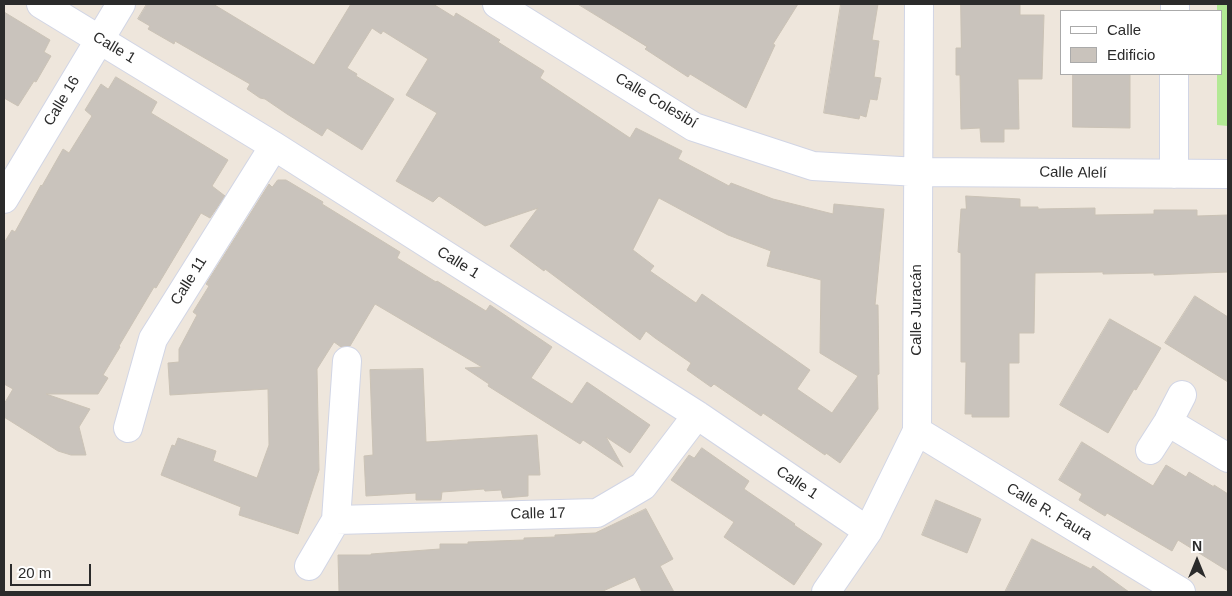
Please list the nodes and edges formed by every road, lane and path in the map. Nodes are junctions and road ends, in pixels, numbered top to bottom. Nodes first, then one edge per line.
1 (41, 4) edge
2 (121, 4) edge
3 (497, 4) edge
4 (919, 4) edge
5 (99, 39) junction
6 (1174, 75) edge
7 (274, 146) junction
8 (918, 172) junction
9 (1174, 174) junction
10 (1228, 174) edge
11 (4, 199) edge
12 (347, 361) dead end
13 (1182, 395) dead end
14 (697, 414) junction
15 (1168, 422) junction
16 (128, 428) dead end
17 (917, 431) junction
18 (1150, 450) dead end
19 (1228, 458) edge
20 (336, 520) junction
21 (868, 531) junction
22 (309, 566) dead end
23 (826, 592) edge
24 (1181, 592) edge

1 - 5 street, Calle 1
2 - 5 street, Calle 16
3 - 8 street, Calle Colesibí
4 - 8 street, Calle Juracán
5 - 7 street, Calle 1
5 - 11 street, Calle 16
6 - 9 street
7 - 14 street, Calle 1
7 - 16 street, Calle 11
8 - 9 street, Calle Alelí
8 - 17 street, Calle Juracán
9 - 10 street, Calle Alelí
12 - 20 street
13 - 15 street
14 - 20 street, Calle 17
14 - 21 street, Calle 1
15 - 18 street
15 - 19 street
17 - 21 street, Calle Juracán
17 - 24 street, Calle R. Faura
20 - 22 street
21 - 23 street, Calle Juracán

